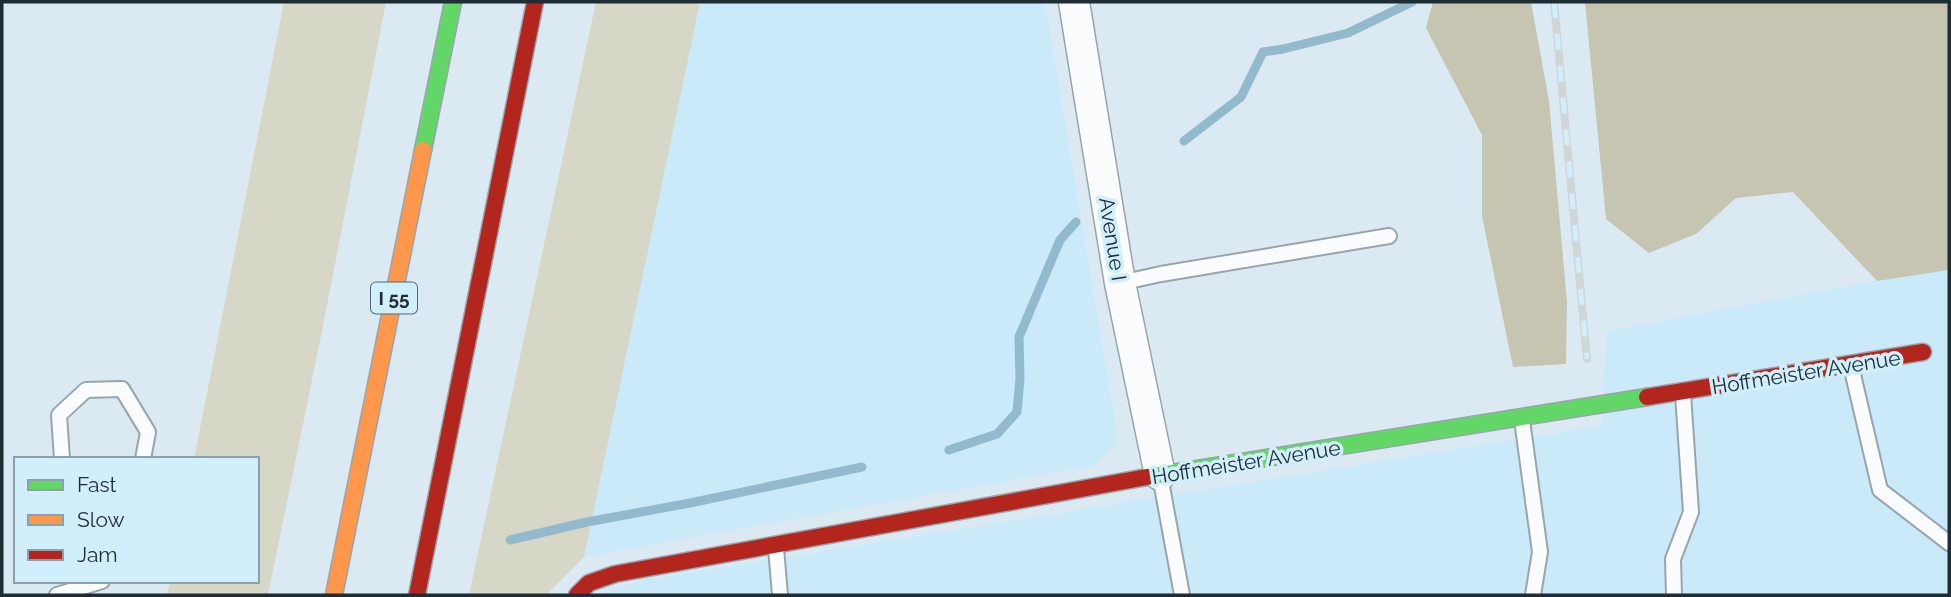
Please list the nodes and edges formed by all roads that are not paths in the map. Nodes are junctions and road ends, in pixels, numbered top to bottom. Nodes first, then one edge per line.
1 (453, 2) edge
2 (535, 2) edge
3 (1074, 2) edge
4 (1389, 236) dead end
5 (1119, 283) junction
6 (1923, 352) dead end
7 (1851, 364) junction
8 (1683, 392) junction
9 (1522, 418) junction
10 (62, 457) edge
11 (143, 457) edge
12 (1160, 475) junction
13 (1949, 543) edge
14 (775, 545) junction
15 (73, 585) edge
16 (57, 595) edge
17 (334, 595) edge
18 (417, 595) edge
19 (577, 595) edge
20 (780, 595) edge
21 (1182, 595) edge
22 (1533, 595) edge
23 (1674, 595) edge

1 - 17 main road, I 55
2 - 18 main road
3 - 5 street, Avenue I
4 - 5 lane
5 - 12 street, Avenue I
6 - 7 main road, Hoffmeister Avenue
7 - 8 main road, Hoffmeister Avenue
7 - 13 lane
8 - 9 main road, Hoffmeister Avenue
8 - 23 lane
9 - 12 main road, Hoffmeister Avenue
9 - 22 lane
10 - 11 lane
12 - 14 main road, Hoffmeister Avenue
12 - 21 lane
14 - 19 main road, Hoffmeister Avenue
14 - 20 lane
15 - 16 lane

